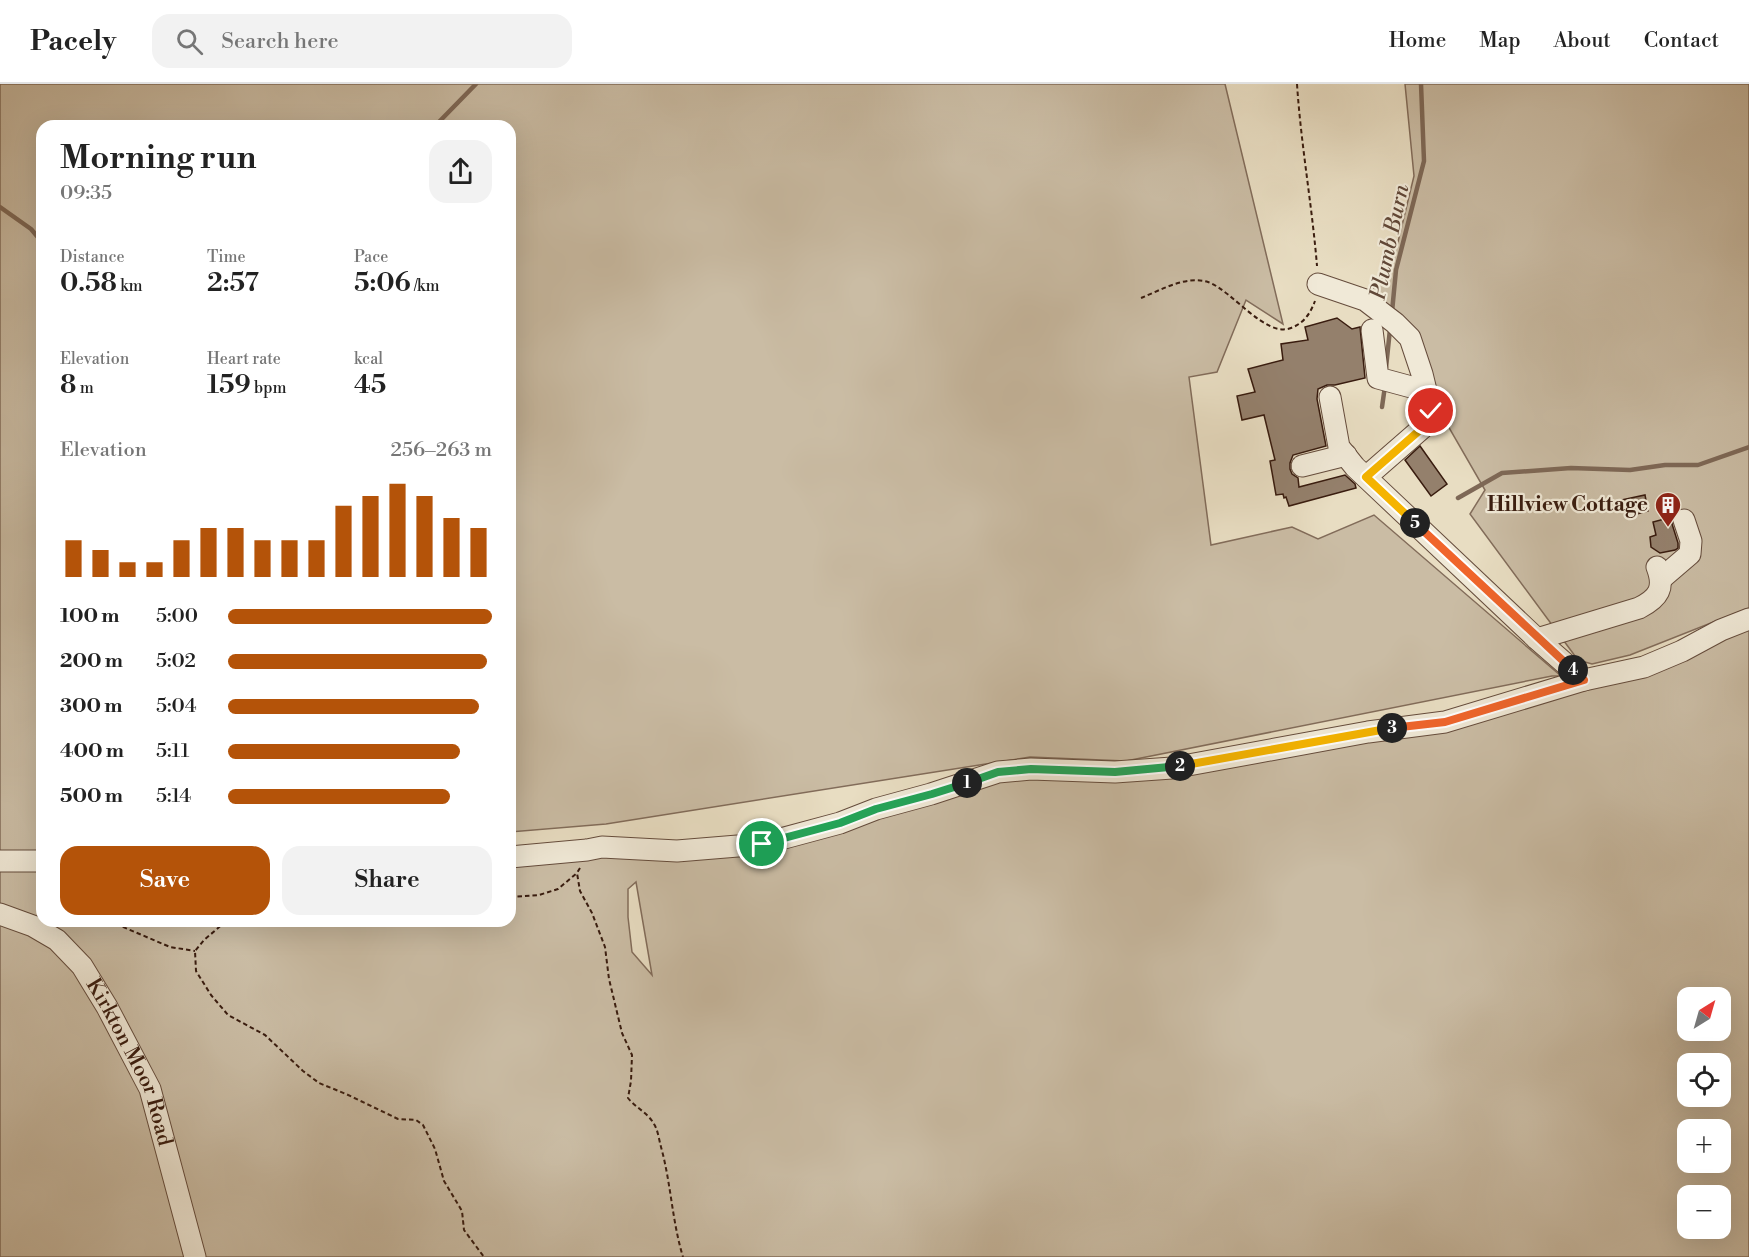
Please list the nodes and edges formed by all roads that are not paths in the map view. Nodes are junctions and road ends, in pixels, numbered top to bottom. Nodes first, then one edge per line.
1 (1318, 284) road end
2 (1372, 330) dead end
3 (1426, 391) junction
4 (1330, 397) dead end
5 (1346, 455) junction
6 (1302, 466) dead end
7 (1366, 477) junction
8 (1684, 520) dead end
9 (1749, 619) edge
10 (1537, 639) junction
11 (1584, 680) junction
12 (516, 856) edge
13 (0, 861) edge
14 (36, 861) edge
15 (0, 914) edge
16 (195, 1257) edge

1 - 3 street
2 - 3 street
3 - 7 street
4 - 5 street
5 - 6 street
5 - 7 street
7 - 10 street
8 - 10 street
9 - 11 street
10 - 11 street
11 - 12 street
13 - 14 street
15 - 16 street, Kirkton Moor Road

